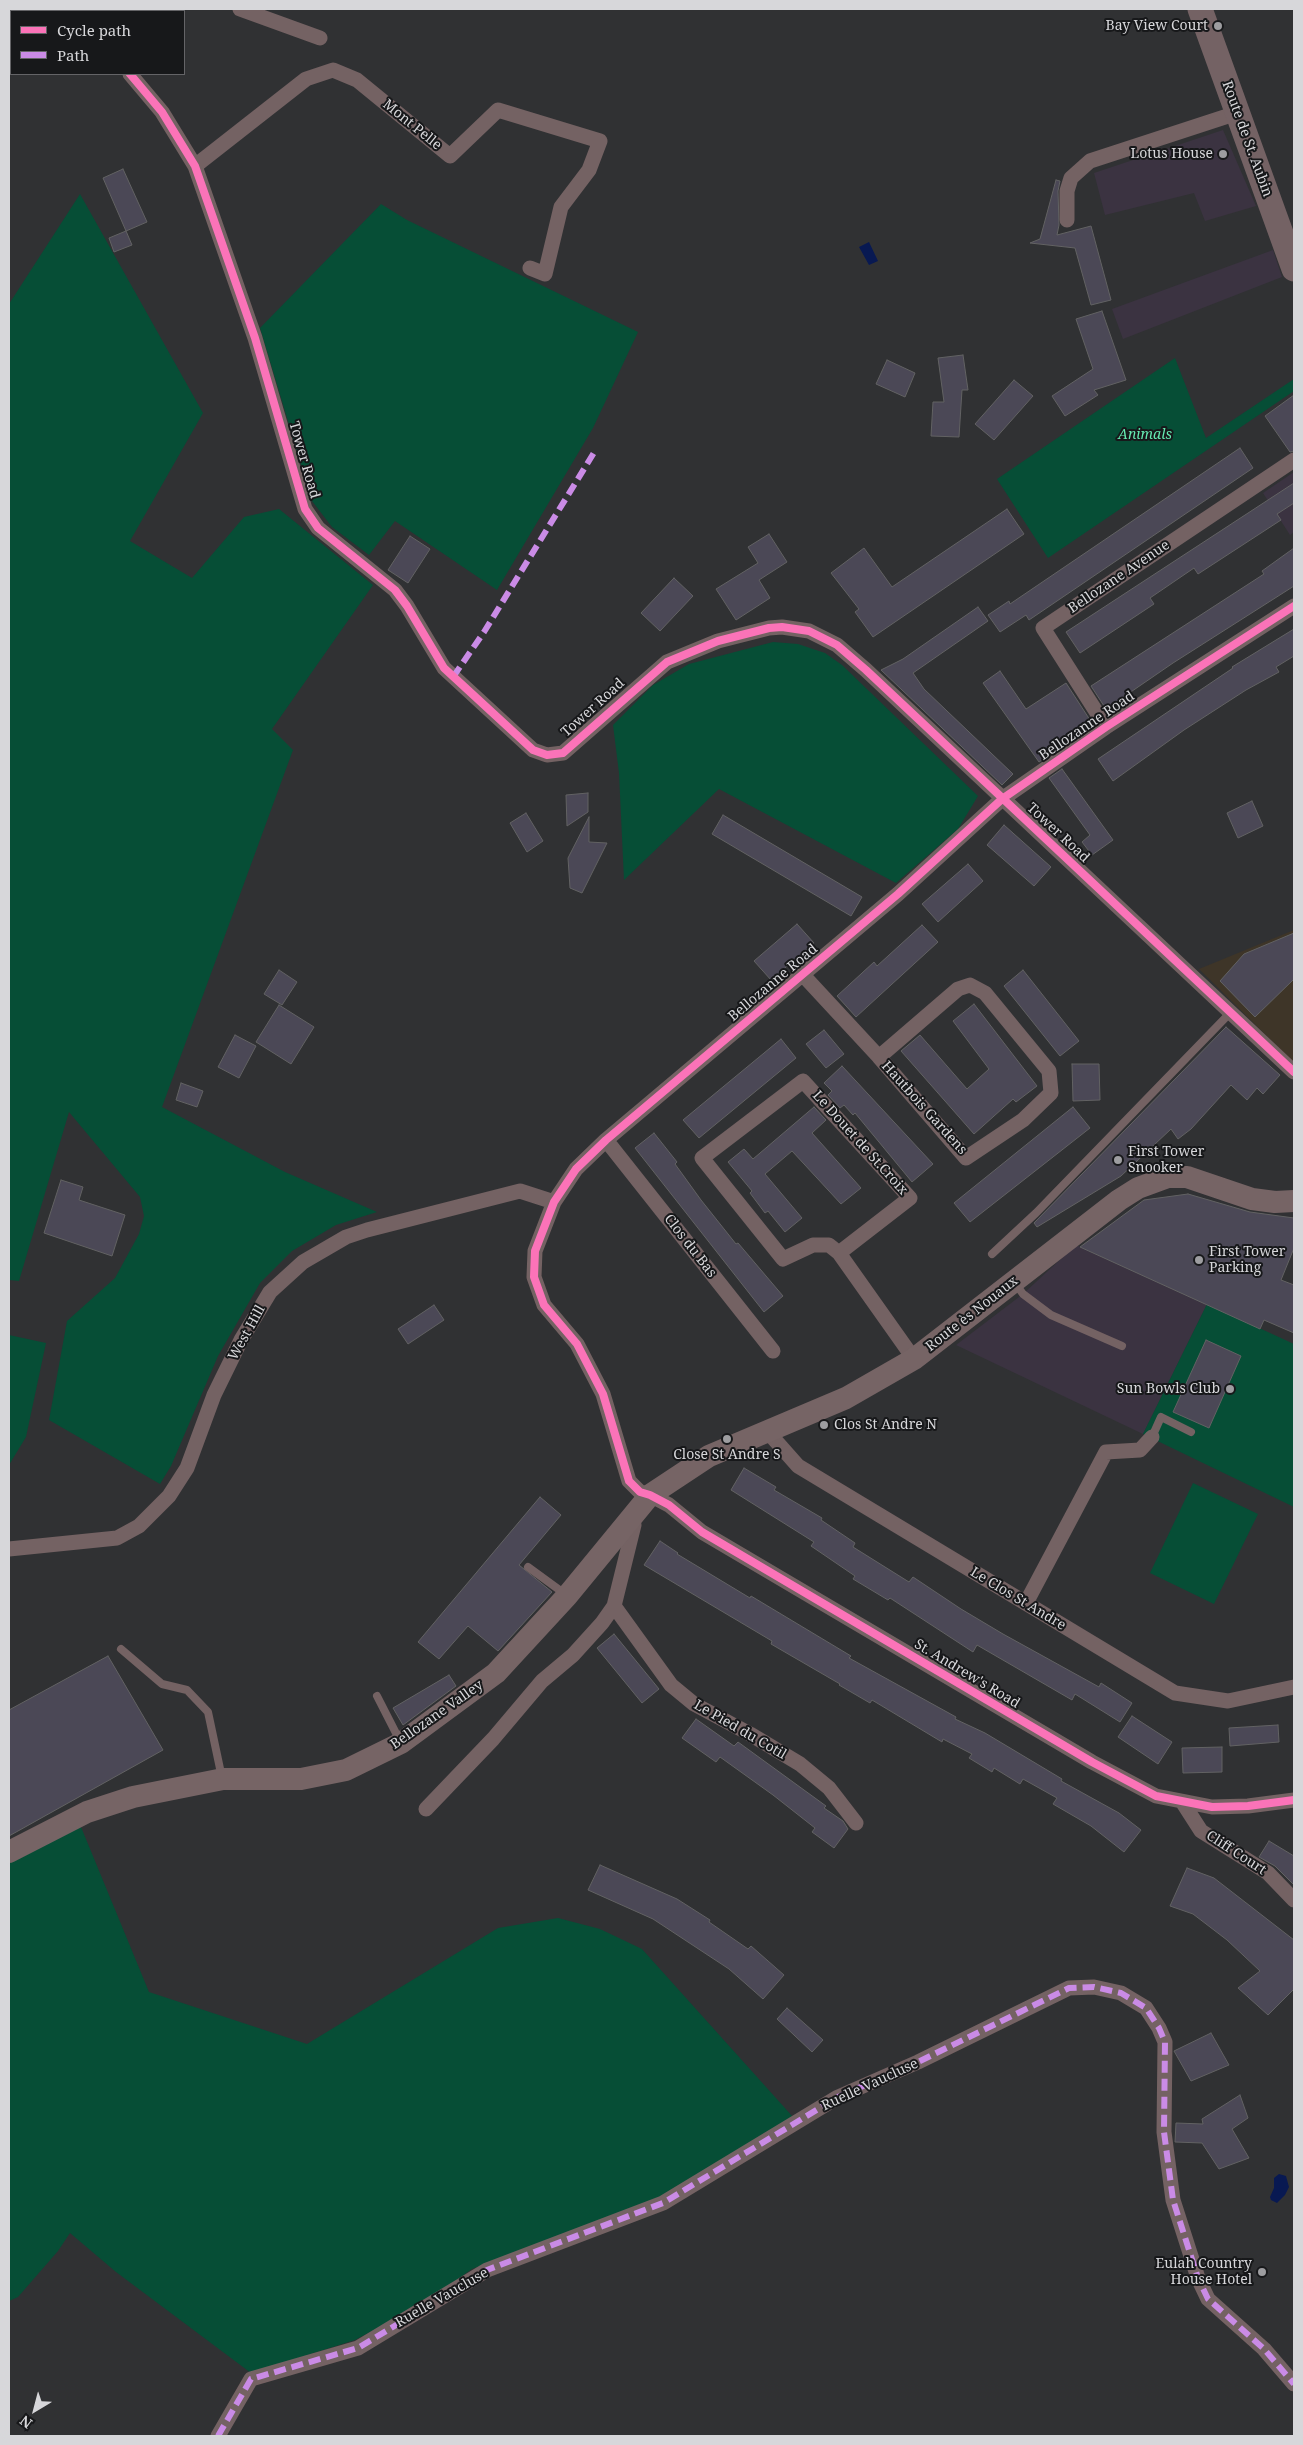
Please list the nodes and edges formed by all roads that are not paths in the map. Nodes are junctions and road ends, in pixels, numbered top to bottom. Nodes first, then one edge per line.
1 (240, 9) edge
2 (1200, 9) edge
3 (320, 38) dead end
4 (131, 75) edge
5 (1236, 113) junction
6 (195, 166) junction
7 (1066, 220) dead end
8 (1288, 233) edge
9 (530, 268) dead end
10 (1294, 269) edge
11 (1294, 460) edge
12 (1294, 606) edge
13 (1106, 727) junction
14 (1002, 799) junction
15 (803, 974) junction
16 (1231, 1011) junction
17 (879, 1057) junction
18 (1294, 1072) edge
19 (606, 1140) junction
20 (554, 1202) junction
21 (1294, 1202) edge
22 (840, 1253) junction
23 (992, 1254) dead end
24 (1014, 1282) junction
25 (1122, 1346) dead end
26 (773, 1351) dead end
27 (914, 1359) junction
28 (767, 1431) junction
29 (1191, 1432) dead end
30 (1152, 1438) joint
31 (650, 1494) junction
32 (630, 1517) junction
33 (9, 1549) edge
34 (528, 1567) dead end
35 (567, 1596) junction
36 (1026, 1604) junction
37 (614, 1606) junction
38 (121, 1649) dead end
39 (1294, 1687) edge
40 (377, 1696) dead end
41 (401, 1743) junction
42 (223, 1779) junction
43 (1294, 1800) edge
44 (1183, 1803) junction
45 (426, 1809) dead end
46 (856, 1823) dead end
47 (9, 1852) edge
48 (1294, 1900) edge
49 (1294, 2384) edge
50 (218, 2436) edge

1 - 3 street
2 - 5 main road, Route de St. Aubin
4 - 6 street, Tower Road
5 - 7 street
5 - 8 main road, Route de St. Aubin
6 - 9 street, Mont Pelle
6 - 14 street, Tower Road
8 - 10 main road, Route de St. Aubin
11 - 13 street, Bellozane Avenue
12 - 13 street, Bellozanne Road
13 - 14 street, Bellozanne Road
14 - 15 street, Bellozanne Road
14 - 16 street, Tower Road
15 - 17 street, Hautbois Gardens
15 - 19 street, Bellozanne Road
16 - 18 street, Tower Road
16 - 23 lane
17 - 17 street, Hautbois Gardens
19 - 20 street, Bellozanne Road
19 - 26 street, Clos du Bas
20 - 31 street, Bellozanne Road
20 - 33 street, West Hill
21 - 24 street, Route ès Nouaux
22 - 22 street, Le Douet de St.Croix
22 - 27 street
24 - 25 lane
24 - 27 street, Route ès Nouaux
27 - 28 street, Route ès Nouaux
28 - 31 street, Route ès Nouaux
28 - 36 street, Le Clos St Andre
29 - 30 lane
30 - 36 street
31 - 32 street, Bellozane Valley
31 - 44 street, St. Andrew's Road
32 - 35 street, Bellozane Valley
32 - 37 street
34 - 35 lane
35 - 41 street, Bellozane Valley
36 - 39 street, Le Clos St Andre
37 - 45 street
37 - 46 street, Le Pied du Cotil
38 - 42 lane
40 - 41 lane
41 - 42 street, Bellozane Valley
42 - 47 street, Bellozane Valley
43 - 44 street, St. Andrew's Road
44 - 48 street, Cliff Court
49 - 50 street, Ruelle Vaucluse

